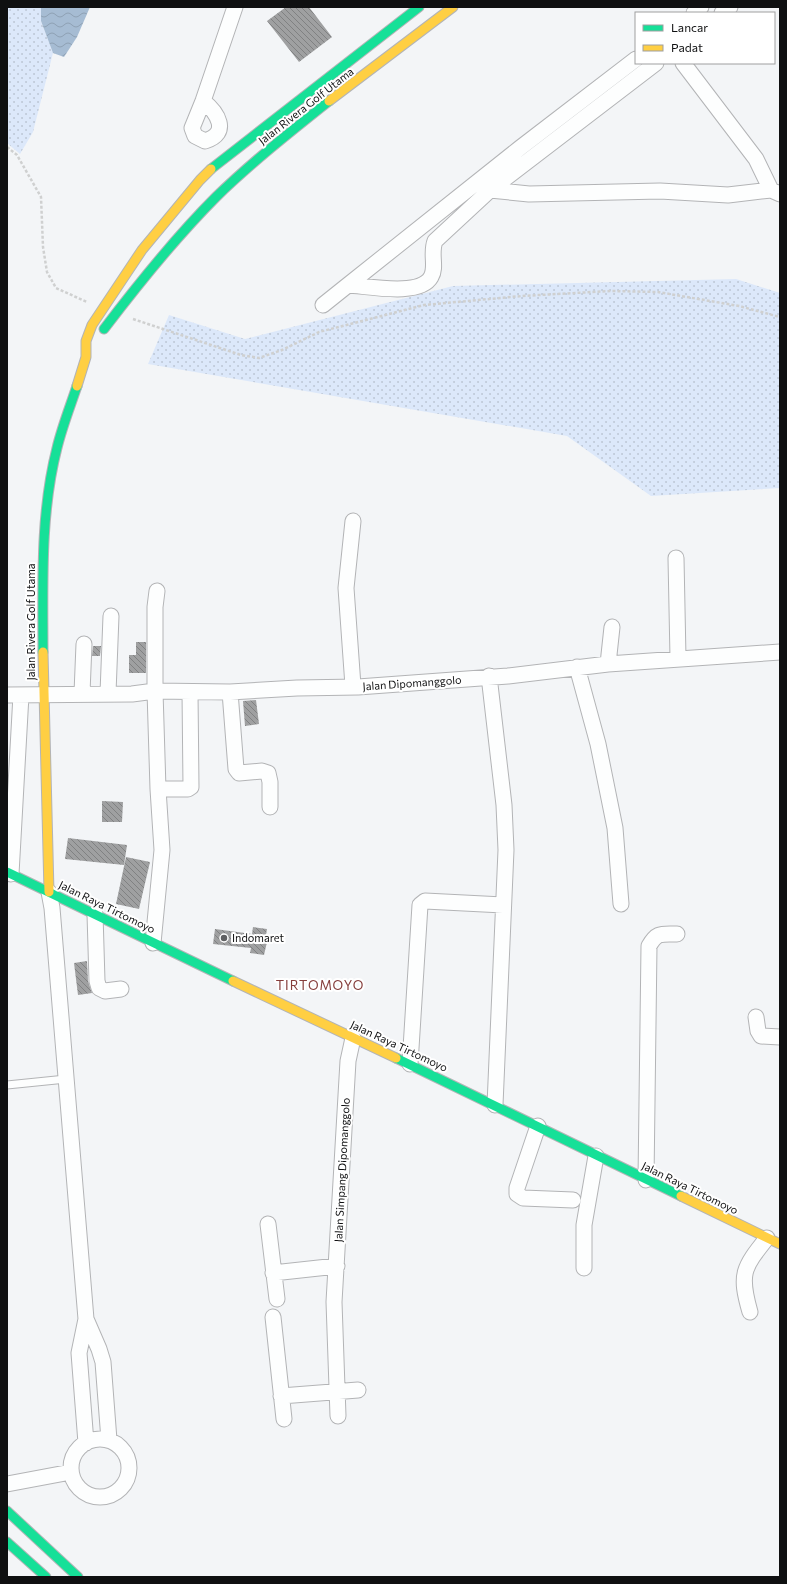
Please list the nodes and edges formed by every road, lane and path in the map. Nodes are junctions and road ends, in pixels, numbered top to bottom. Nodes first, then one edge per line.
1 (235, 7) edge
2 (419, 7) edge
3 (453, 7) edge
4 (635, 60) edge
5 (655, 64) edge
6 (684, 64) edge
7 (203, 101) dead end
8 (7, 147) edge
9 (486, 185) junction
10 (209, 188) junction
11 (775, 192) edge
12 (166, 220) junction
13 (182, 234) junction
14 (163, 270) dead end
15 (348, 285) junction
16 (323, 305) dead end
17 (102, 309) junction
18 (126, 317) joint
19 (780, 317) edge
20 (86, 341) junction
21 (353, 521) dead end
22 (676, 558) dead end
23 (157, 591) dead end
24 (111, 616) dead end
25 (612, 627) dead end
26 (84, 644) dead end
27 (780, 652) edge
28 (678, 658) junction
29 (608, 664) junction
30 (577, 667) junction
31 (489, 676) junction
32 (353, 686) junction
33 (155, 691) junction
34 (190, 692) junction
35 (230, 692) junction
36 (82, 693) junction
37 (108, 693) junction
38 (43, 694) junction
39 (14, 695) edge
40 (158, 789) junction
41 (270, 807) dead end
42 (9, 873) edge
43 (49, 892) junction
44 (621, 904) dead end
45 (503, 905) junction
46 (95, 914) junction
47 (677, 934) dead end
48 (154, 943) junction
49 (121, 989) dead end
50 (756, 1017) dead end
51 (780, 1037) edge
52 (353, 1038) junction
53 (410, 1064) junction
54 (66, 1079) junction
55 (7, 1085) edge
56 (495, 1105) junction
57 (538, 1126) junction
58 (596, 1156) junction
59 (646, 1180) junction
60 (573, 1200) dead end
61 (268, 1224) dead end
62 (774, 1241) edge
63 (337, 1266) junction
64 (584, 1268) dead end
65 (274, 1273) junction
66 (277, 1299) dead end
67 (750, 1312) dead end
68 (273, 1317) dead end
69 (86, 1319) junction
70 (358, 1390) dead end
71 (336, 1392) junction
72 (281, 1396) junction
73 (338, 1416) dead end
74 (284, 1419) dead end
75 (109, 1440) junction
76 (86, 1443) junction
77 (72, 1472) junction
78 (7, 1484) edge
79 (7, 1511) edge
80 (7, 1542) edge
81 (46, 1577) edge
82 (78, 1577) edge

1 - 7 street
2 - 10 main road, Jalan Rivera Golf Utama
3 - 10 main road, Jalan Rivera Golf Utama
4 - 9 street
5 - 9 street
6 - 11 street
8 - 17 path
9 - 11 street
9 - 15 street
9 - 15 street
10 - 12 main road, Jalan Rivera Golf Utama
10 - 13 main road, Jalan Rivera Golf Utama
12 - 17 main road, Jalan Rivera Golf Utama
12 - 20 main road, Jalan Rivera Golf Utama
13 - 14 main road, Jalan Rivera Golf Utama
13 - 18 main road, Jalan Rivera Golf Utama
15 - 16 street
17 - 20 main road, Jalan Rivera Golf Utama
18 - 19 path
20 - 38 main road, Jalan Rivera Golf Utama
21 - 32 street
22 - 28 street
23 - 33 street
24 - 37 street
25 - 29 street
26 - 36 street
27 - 28 street, Jalan Dipomanggolo
28 - 29 street, Jalan Dipomanggolo
29 - 30 street, Jalan Dipomanggolo
30 - 31 street, Jalan Dipomanggolo
30 - 44 street
31 - 32 street, Jalan Dipomanggolo
31 - 45 street
32 - 35 street, Jalan Dipomanggolo
33 - 34 street, Jalan Dipomanggolo
33 - 37 street, Jalan Dipomanggolo
33 - 40 street
34 - 35 street, Jalan Dipomanggolo
34 - 40 street
35 - 41 street
36 - 37 street, Jalan Dipomanggolo
36 - 38 street, Jalan Dipomanggolo
38 - 39 street, Jalan Dipomanggolo
38 - 43 main road, Jalan Rivera Golf Utama
39 - 42 street
40 - 48 street
42 - 43 main road, Jalan Raya Tirtomoyo
43 - 46 main road, Jalan Raya Tirtomoyo
43 - 54 street
45 - 53 street
45 - 56 street
46 - 48 main road, Jalan Raya Tirtomoyo
46 - 49 street
47 - 59 street
48 - 52 main road, Jalan Raya Tirtomoyo
50 - 51 street
52 - 53 main road, Jalan Raya Tirtomoyo
52 - 63 street, Jalan Simpang Dipomanggolo
53 - 56 main road, Jalan Raya Tirtomoyo
54 - 55 lane
54 - 69 street
56 - 57 main road, Jalan Raya Tirtomoyo
57 - 58 main road, Jalan Raya Tirtomoyo
57 - 60 street
58 - 59 main road, Jalan Raya Tirtomoyo
58 - 64 street
59 - 62 main road, Jalan Raya Tirtomoyo
61 - 65 street
62 - 67 street
63 - 65 street
63 - 71 street, Jalan Simpang Dipomanggolo
65 - 66 street
68 - 72 street
69 - 75 street
69 - 76 street
70 - 71 street
71 - 72 street
71 - 73 street, Jalan Simpang Dipomanggolo
72 - 74 street
75 - 76 street
75 - 77 street
76 - 77 street
77 - 78 street
79 - 82 main road
80 - 81 main road

